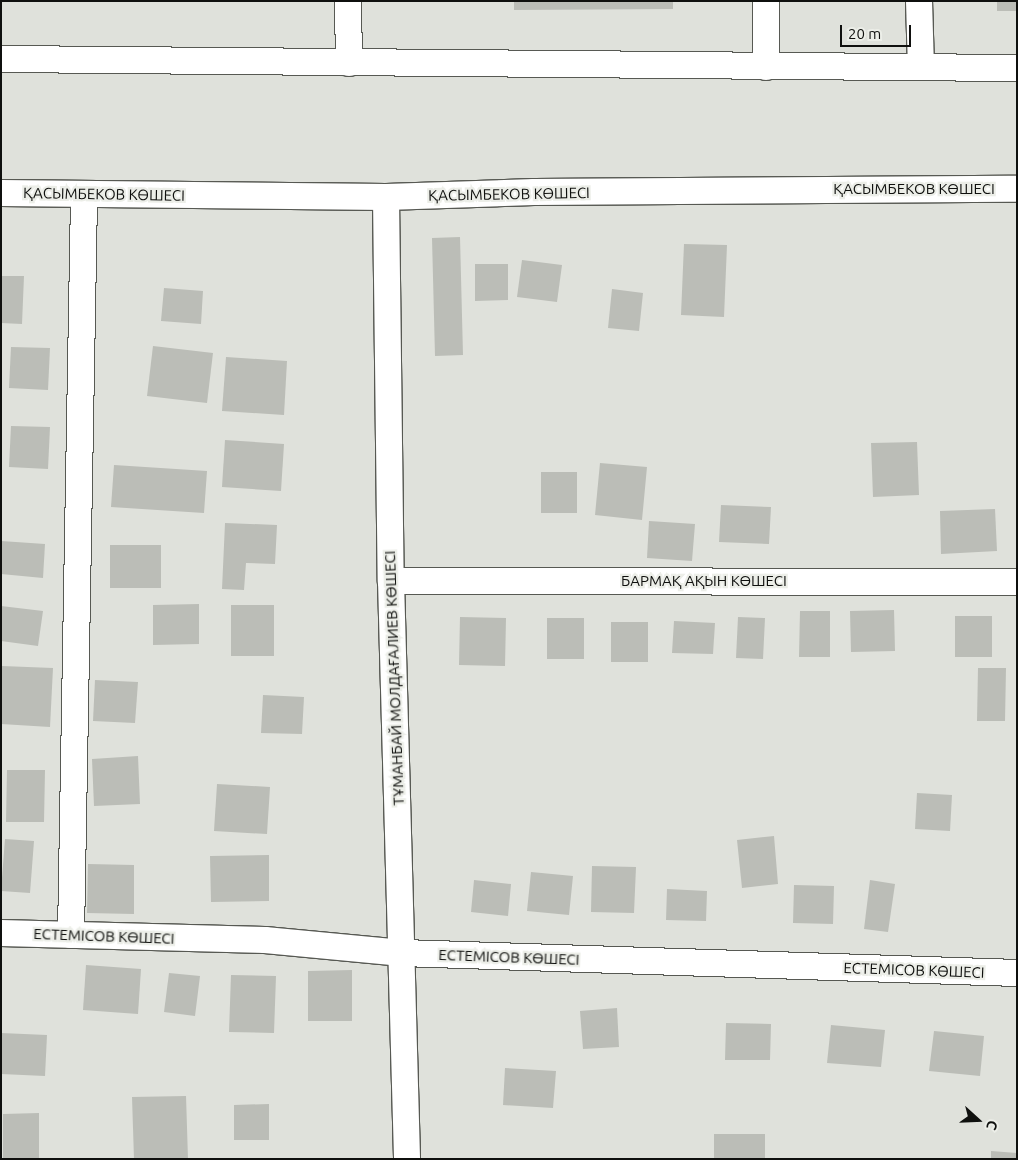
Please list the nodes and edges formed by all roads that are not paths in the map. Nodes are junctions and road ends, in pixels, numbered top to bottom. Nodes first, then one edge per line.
1 (348, 1) edge
2 (766, 1) edge
3 (919, 1) edge
4 (1, 60) edge
5 (349, 63) junction
6 (766, 67) junction
7 (921, 68) junction
8 (1017, 68) edge
9 (1017, 189) edge
10 (1, 193) edge
11 (84, 194) junction
12 (386, 196) junction
13 (391, 581) junction
14 (1017, 582) edge
15 (1, 933) edge
16 (71, 935) junction
17 (402, 953) junction
18 (1017, 973) edge
19 (406, 1159) edge

1 - 5 street
2 - 6 street
3 - 7 street
4 - 5 street
5 - 6 street
6 - 7 street
7 - 8 street
9 - 12 street, ҚАСЫМБЕКОВ КӨШЕСІ
10 - 11 street, ҚАСЫМБЕКОВ КӨШЕСІ
11 - 12 street, ҚАСЫМБЕКОВ КӨШЕСІ
11 - 16 street
12 - 13 street, ТҰМАНБАЙ МОЛДАҒАЛИЕВ КӨШЕСІ
13 - 14 street, БАРМАҚ АҚЫН КӨШЕСІ
13 - 17 street, ТҰМАНБАЙ МОЛДАҒАЛИЕВ КӨШЕСІ
15 - 16 street, ЕСТЕМІСОВ КӨШЕСІ
16 - 17 street, ЕСТЕМІСОВ КӨШЕСІ
17 - 18 street, ЕСТЕМІСОВ КӨШЕСІ
17 - 19 street, ТҰМАНБАЙ МОЛДАҒАЛИЕВ КӨШЕСІ

